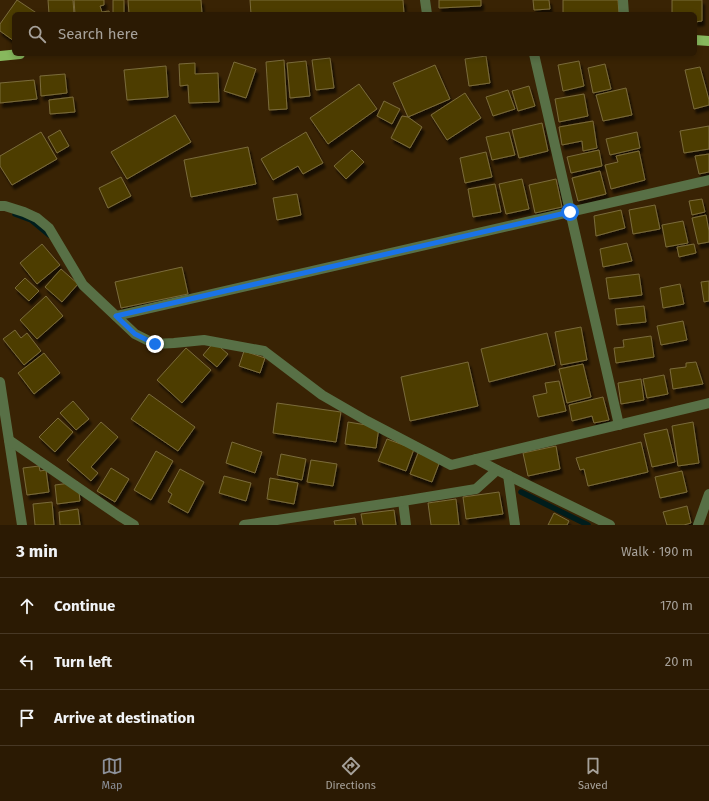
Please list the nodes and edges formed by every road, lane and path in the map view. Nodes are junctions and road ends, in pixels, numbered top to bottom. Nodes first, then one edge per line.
1 (425, 0) edge
2 (623, 0) edge
3 (426, 12) edge
4 (624, 12) edge
5 (697, 40) edge
6 (709, 41) edge
7 (12, 55) edge
8 (0, 56) edge
9 (534, 56) edge
10 (709, 180) edge
11 (0, 206) edge
12 (570, 212) junction
13 (116, 316) junction
14 (0, 382) edge
15 (709, 403) edge
16 (619, 425) junction
17 (9, 440) junction
18 (476, 458) junction
19 (496, 470) junction
20 (508, 475) junction
21 (709, 494) edge
22 (403, 501) junction
23 (261, 524) edge
24 (22, 525) edge
25 (134, 525) edge
26 (244, 525) edge
27 (406, 525) edge
28 (515, 525) edge
29 (610, 525) edge
30 (698, 525) edge

1 - 3 street
2 - 4 street
5 - 6 main road
7 - 8 main road
9 - 12 street
10 - 12 street
11 - 13 street
12 - 13 street
12 - 16 street
13 - 18 street
14 - 17 street
15 - 16 street
16 - 18 street
17 - 24 street
17 - 25 street
18 - 19 street
19 - 20 street
19 - 22 street
20 - 28 street
20 - 29 street
21 - 30 street
22 - 23 street
22 - 27 street
23 - 26 street

